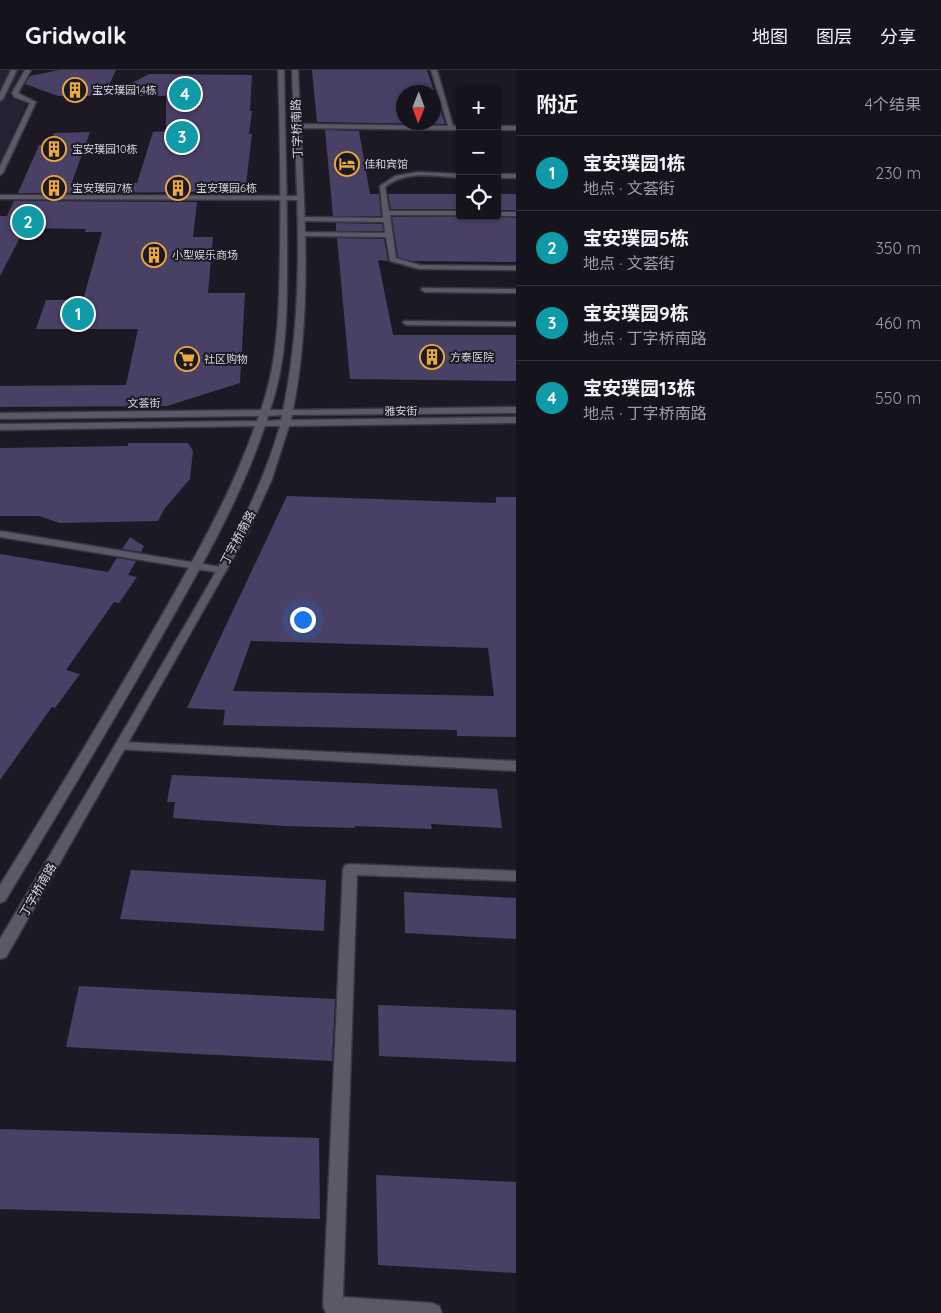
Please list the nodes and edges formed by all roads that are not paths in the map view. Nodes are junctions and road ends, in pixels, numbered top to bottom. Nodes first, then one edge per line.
1 (14, 70) edge
2 (28, 70) edge
3 (281, 70) edge
4 (295, 70) edge
5 (434, 70) edge
6 (0, 99) edge
7 (297, 126) junction
8 (451, 128) junction
9 (456, 128) edge
10 (501, 128) edge
11 (516, 128) edge
12 (0, 173) edge
13 (456, 176) edge
14 (501, 176) edge
15 (516, 176) edge
16 (0, 197) edge
17 (284, 198) junction
18 (300, 198) junction
19 (456, 213) edge
20 (501, 214) edge
21 (516, 214) edge
22 (386, 217) junction
23 (302, 219) junction
24 (302, 234) junction
25 (390, 235) junction
26 (516, 268) edge
27 (425, 290) dead end
28 (516, 291) edge
29 (407, 323) dead end
30 (516, 324) edge
31 (516, 410) edge
32 (0, 416) edge
33 (264, 418) junction
34 (287, 418) junction
35 (516, 420) edge
36 (0, 427) edge
37 (0, 534) edge
38 (196, 567) junction
39 (221, 570) junction
40 (122, 746) junction
41 (516, 766) edge
42 (516, 876) edge
43 (0, 897) edge
44 (0, 953) edge
45 (432, 1313) edge

1 - 6 main road
2 - 12 main road
3 - 17 main road, 丁字桥南路
4 - 7 main road, 丁字桥南路
5 - 8 main road
7 - 8 main road
7 - 18 main road, 丁字桥南路
8 - 9 main road
10 - 11 main road
13 - 22 main road
14 - 15 main road
16 - 17 main road
17 - 18 main road
17 - 33 main road, 丁字桥南路
18 - 23 main road, 丁字桥南路
19 - 22 main road
20 - 21 main road
22 - 23 main road
22 - 25 main road
23 - 24 main road, 丁字桥南路
24 - 25 main road
24 - 34 main road, 丁字桥南路
25 - 26 main road
27 - 28 main road
29 - 30 main road
31 - 34 main road, 雅安街
32 - 33 main road, 文荟街
33 - 34 main road, 文荟街
33 - 36 main road, 文荟街
33 - 38 main road, 丁字桥南路
34 - 35 main road, 雅安街
34 - 39 main road, 丁字桥南路
37 - 38 main road
38 - 39 main road
38 - 43 main road, 丁字桥南路
39 - 40 main road, 丁字桥南路
40 - 41 main road
40 - 44 main road, 丁字桥南路
42 - 45 main road

